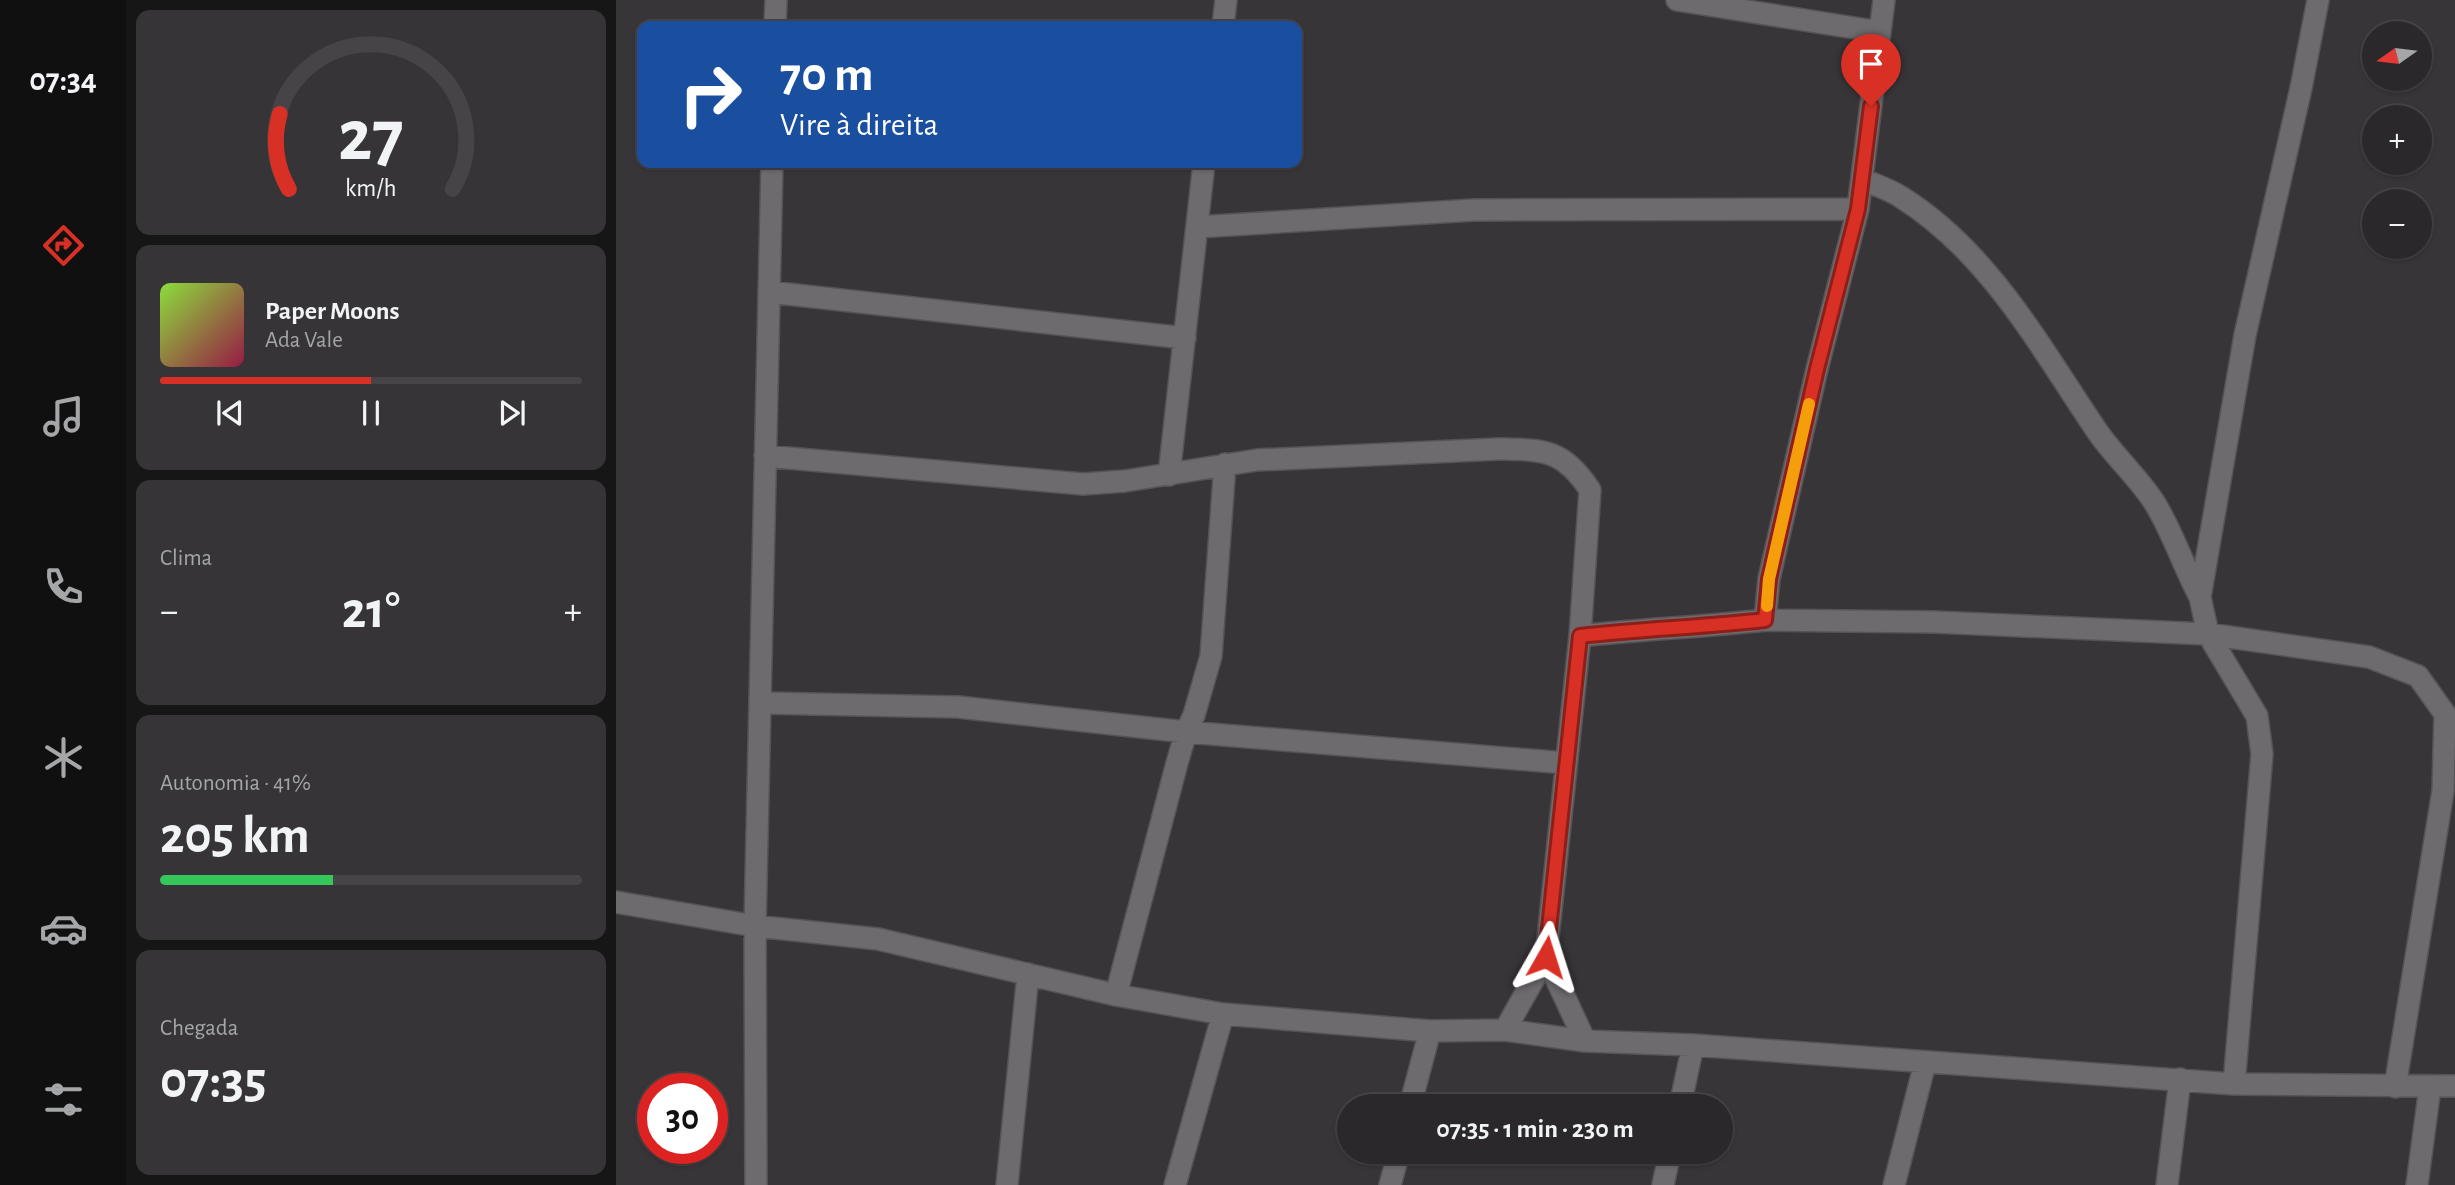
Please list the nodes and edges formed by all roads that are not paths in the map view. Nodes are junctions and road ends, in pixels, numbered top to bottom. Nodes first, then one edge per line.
1 (776, 0) edge
2 (1226, 0) edge
3 (1677, 0) edge
4 (1884, 0) edge
5 (2318, 0) edge
6 (775, 21) edge
7 (1224, 21) edge
8 (1880, 32) junction
9 (772, 168) edge
10 (1203, 168) edge
11 (1862, 179) junction
12 (1858, 209) junction
13 (1197, 227) junction
14 (769, 292) junction
15 (1185, 338) junction
16 (765, 456) junction
17 (1225, 464) junction
18 (1170, 475) junction
19 (2200, 597) junction
20 (1765, 620) junction
21 (2208, 634) junction
22 (1580, 636) junction
23 (762, 703) junction
24 (1186, 732) junction
25 (1566, 763) junction
26 (616, 902) edge
27 (755, 926) junction
28 (1546, 957) junction
29 (1028, 974) junction
30 (1116, 995) junction
31 (1223, 1014) junction
32 (1504, 1030) junction
33 (1430, 1031) junction
34 (1585, 1041) junction
35 (1693, 1045) junction
36 (1925, 1063) junction
37 (2180, 1079) junction
38 (2234, 1084) junction
39 (2455, 1086) edge
40 (2395, 1087) junction
41 (2430, 1087) junction
42 (1413, 1094) edge
43 (1683, 1094) edge
44 (1396, 1164) edge
45 (1667, 1164) edge
46 (756, 1185) edge
47 (1007, 1185) edge
48 (1175, 1185) edge
49 (1390, 1185) edge
50 (1663, 1185) edge
51 (1894, 1185) edge
52 (2167, 1185) edge
53 (2417, 1185) edge

1 - 6 street
2 - 7 street
3 - 8 street
4 - 8 street
5 - 19 street
8 - 11 street
9 - 14 street
10 - 13 street
11 - 12 street
11 - 19 street
12 - 13 street
12 - 20 street
13 - 15 street
14 - 15 street
14 - 16 street
15 - 18 street
16 - 18 street
16 - 23 street
17 - 18 street
17 - 22 street
17 - 24 street
19 - 21 street
20 - 21 street
20 - 22 street
21 - 38 street
21 - 40 street
22 - 25 street
23 - 24 street
23 - 27 street
24 - 25 street
24 - 30 street
25 - 28 street
26 - 27 street
27 - 29 street
27 - 46 street
28 - 32 street
28 - 34 street
29 - 30 street
29 - 47 street
30 - 31 street
31 - 33 street
31 - 48 street
32 - 33 street
32 - 34 street
33 - 42 street
34 - 35 street
35 - 36 street
35 - 43 street
36 - 37 street
36 - 51 street
37 - 38 street
37 - 52 street
38 - 40 street
39 - 41 street
40 - 41 street
41 - 53 street
44 - 49 street
45 - 50 street

